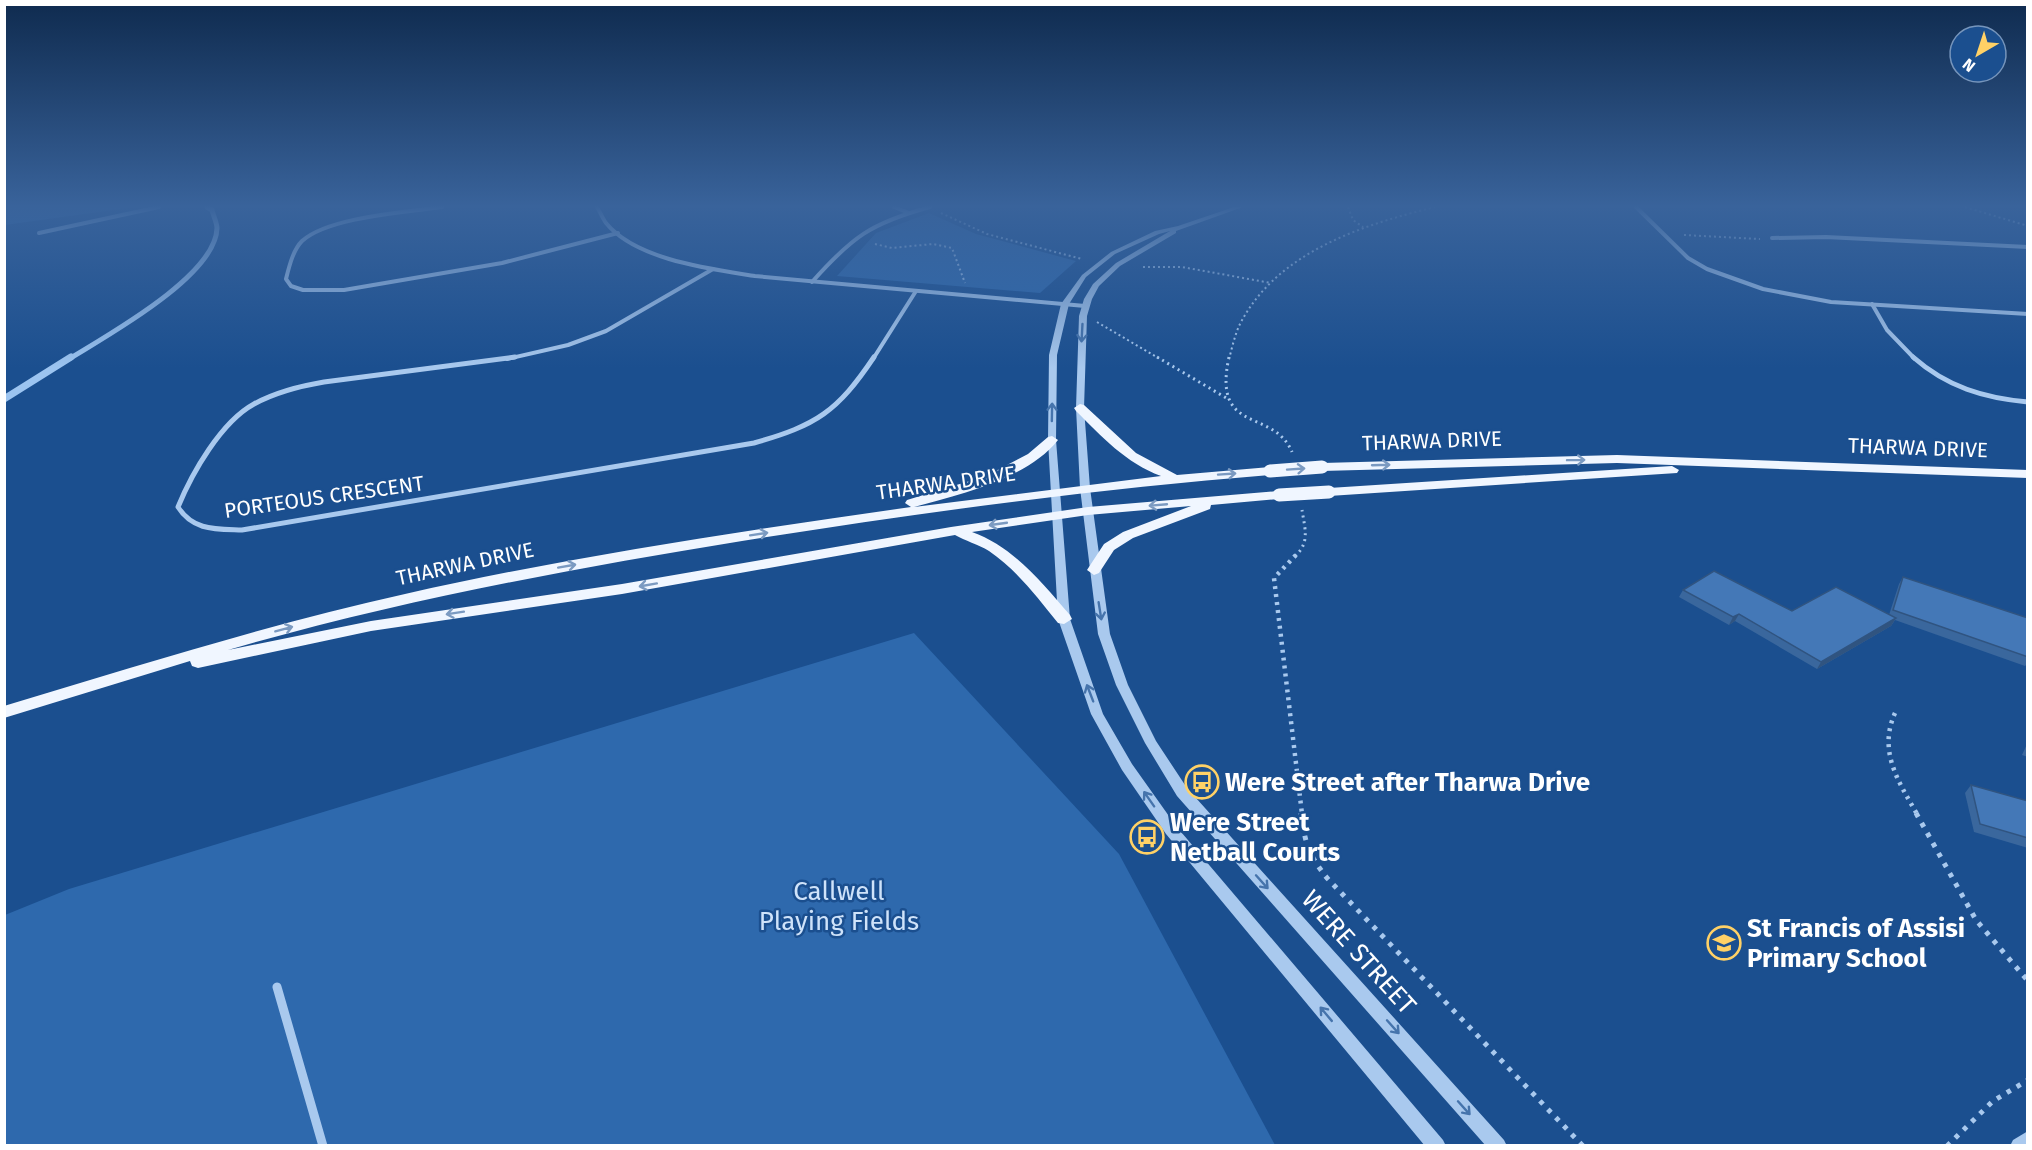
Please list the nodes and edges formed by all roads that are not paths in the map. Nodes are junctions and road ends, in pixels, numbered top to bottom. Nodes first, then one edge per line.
1 (294, 261) edge
2 (511, 261) edge
3 (681, 261) edge
4 (831, 261) edge
5 (1103, 261) edge
6 (1122, 261) edge
7 (1694, 261) edge
8 (712, 269) junction
9 (812, 282) junction
10 (916, 291) junction
11 (1065, 304) junction
12 (1872, 304) junction
13 (1085, 306) junction
14 (2028, 314) edge
15 (2028, 402) edge
16 (1080, 408) junction
17 (1052, 440) junction
18 (1807, 466) junction
19 (2028, 474) edge
20 (1177, 478) junction
21 (1085, 488) junction
22 (1055, 491) junction
23 (1227, 498) junction
24 (1088, 512) junction
25 (872, 516) junction
26 (1056, 516) junction
27 (951, 531) junction
28 (1094, 570) junction
29 (1064, 619) junction
30 (107, 681) junction
31 (4, 712) edge
32 (277, 987) dead end
33 (2028, 1139) edge
34 (323, 1146) edge
35 (1437, 1146) edge
36 (1498, 1146) edge
37 (2019, 1146) edge

1 - 2 street
3 - 8 street
4 - 9 street
5 - 11 street
6 - 13 street
7 - 12 street
8 - 9 street
8 - 10 street, PORTEOUS CRESCENT
9 - 10 street
10 - 11 street
11 - 13 street
17 -> 11 street
12 - 14 street
12 - 15 street
13 -> 16 street, WERE STREET
16 - 20 main road
16 - 21 street, WERE STREET
17 - 22 street
17 - 25 main road
18 - 19 main road, THARWA DRIVE
20 -> 18 main road, THARWA DRIVE, bridge
18 - 23 main road, THARWA DRIVE, bridge
20 - 21 main road, THARWA DRIVE
21 - 22 main road, THARWA DRIVE
21 - 24 street, WERE STREET
22 - 25 main road, THARWA DRIVE
22 - 26 street
23 -> 24 main road, THARWA DRIVE
23 - 28 main road
24 - 26 main road, THARWA DRIVE
24 - 28 street, WERE STREET
30 -> 25 main road, THARWA DRIVE
26 -> 27 main road, THARWA DRIVE
26 - 29 street
27 - 29 main road
27 -> 30 main road, THARWA DRIVE
28 -> 36 street, WERE STREET
35 -> 29 street
30 - 31 main road, THARWA DRIVE
32 - 34 street
33 - 37 street

